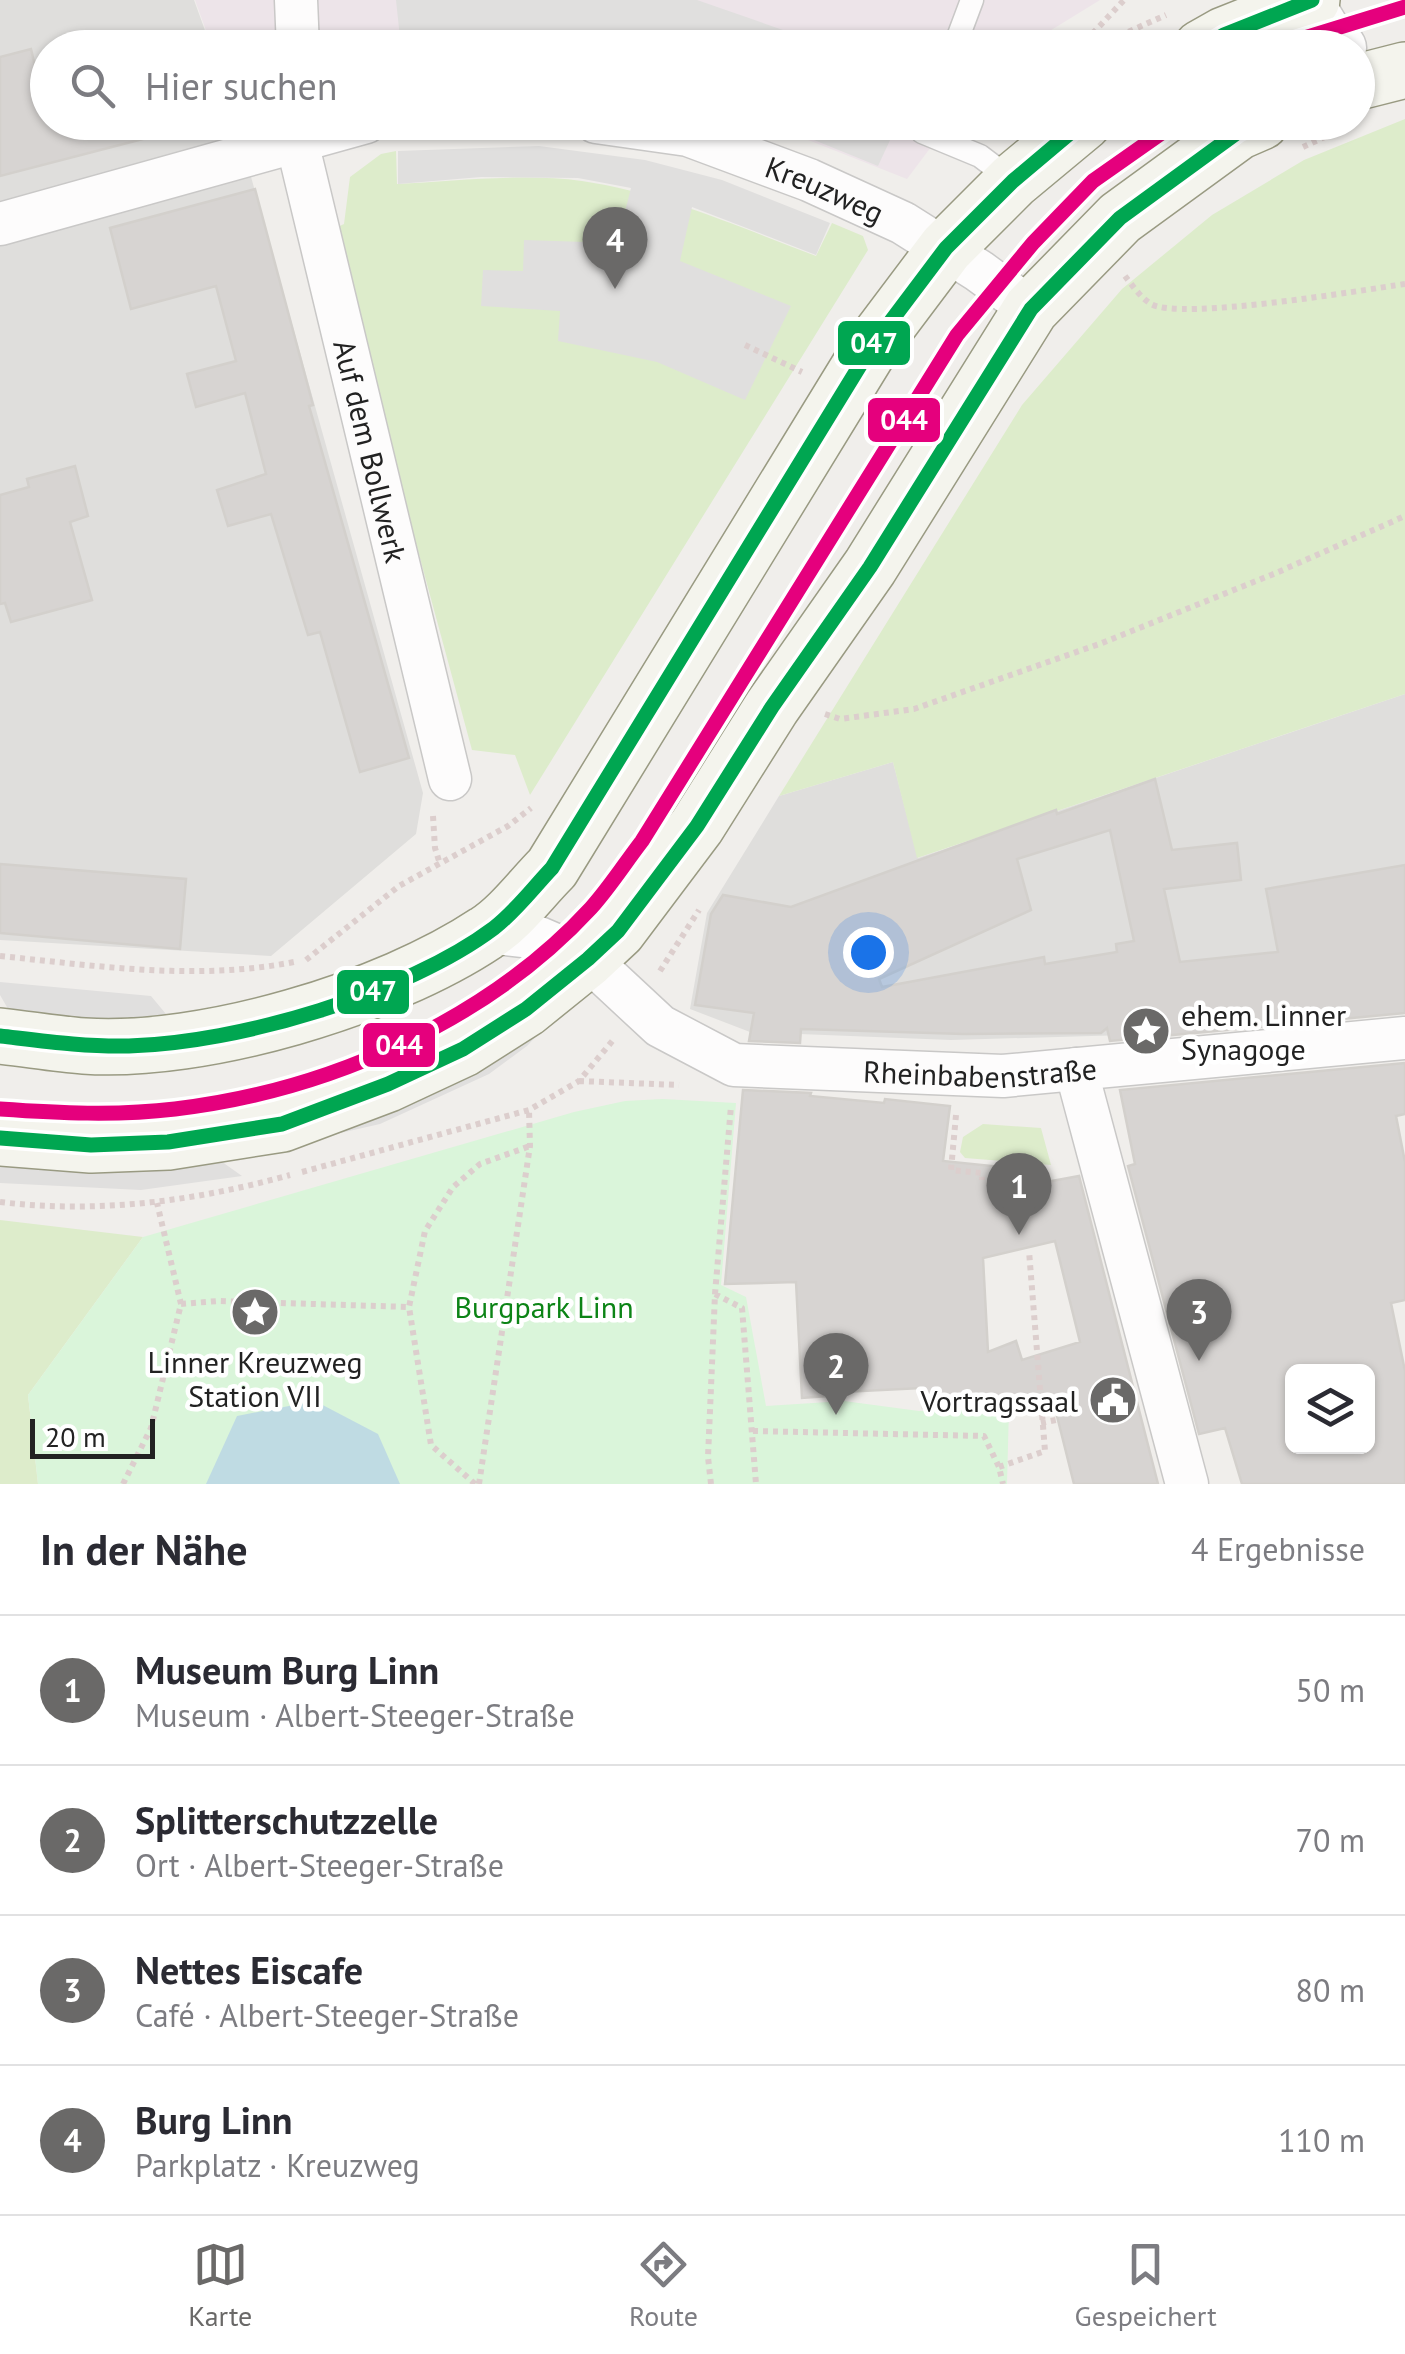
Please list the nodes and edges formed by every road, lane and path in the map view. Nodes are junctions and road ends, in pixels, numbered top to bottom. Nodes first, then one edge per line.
1 (296, 0) edge
2 (972, 0) edge
3 (1124, 0) edge
4 (1308, 0) edge
5 (1191, 28) edge
6 (297, 30) edge
7 (961, 30) edge
8 (1096, 30) edge
9 (1325, 30) edge
10 (276, 140) edge
11 (301, 140) edge
12 (701, 140) edge
13 (941, 140) edge
14 (1062, 140) edge
15 (1227, 140) edge
16 (1012, 181) junction
17 (0, 224) edge
18 (946, 248) junction
19 (1137, 263) dead end
20 (1124, 275) junction
21 (1405, 284) edge
22 (1112, 287) dead end
23 (1031, 309) junction
24 (745, 345) dead end
25 (805, 373) dead end
26 (1405, 516) edge
27 (821, 712) dead end
28 (450, 779) dead end
29 (508, 826) dead end
30 (488, 932) junction
31 (0, 956) edge
32 (588, 959) junction
33 (640, 1009) junction
34 (0, 1036) edge
35 (1405, 1038) edge
36 (734, 1065) junction
37 (1076, 1069) junction
38 (960, 1074) junction
39 (578, 1081) junction
40 (530, 1110) junction
41 (0, 1138) edge
42 (530, 1146) junction
43 (982, 1180) dead end
44 (0, 1202) edge
45 (157, 1203) junction
46 (1028, 1251) dead end
47 (715, 1294) junction
48 (181, 1304) junction
49 (409, 1307) junction
50 (1056, 1420) dead end
51 (1041, 1422) junction
52 (753, 1431) junction
53 (1000, 1467) junction
54 (123, 1484) edge
55 (477, 1484) edge
56 (711, 1484) edge
57 (756, 1484) edge
58 (1004, 1484) edge
59 (1188, 1484) edge

1 - 6 street
2 - 7 lane
3 - 8 path
4 - 5 main road
4 - 9 street
10 - 17 street
11 - 28 street, Auf dem Bollwerk
12 - 18 street, Kreuzweg
13 - 16 lane
14 - 16 main road
15 - 23 main road
16 - 18 main road
18 - 23 street, Kreuzweg
18 - 30 main road
19 - 20 path
20 - 21 path
20 - 22 path
23 - 32 main road
24 - 25 path
26 - 27 path
29 - 31 path
30 - 32 street, Rheinbabenstraße
30 - 34 main road
32 - 33 street, Rheinbabenstraße
32 - 41 main road
33 - 36 street, Rheinbabenstraße
33 - 39 path
35 - 37 street, Rheinbabenstraße
36 - 38 street, Rheinbabenstraße
36 - 39 path
36 - 47 path
37 - 38 street, Rheinbabenstraße
37 - 59 street
38 - 43 path
39 - 40 path
40 - 42 path
40 - 45 path
42 - 49 path
42 - 55 path
44 - 45 path
45 - 48 path
46 - 51 path
47 - 52 path
47 - 56 path
48 - 49 path
48 - 54 path
49 - 55 path
50 - 51 path
51 - 53 path
52 - 53 path
52 - 57 path
53 - 58 path

